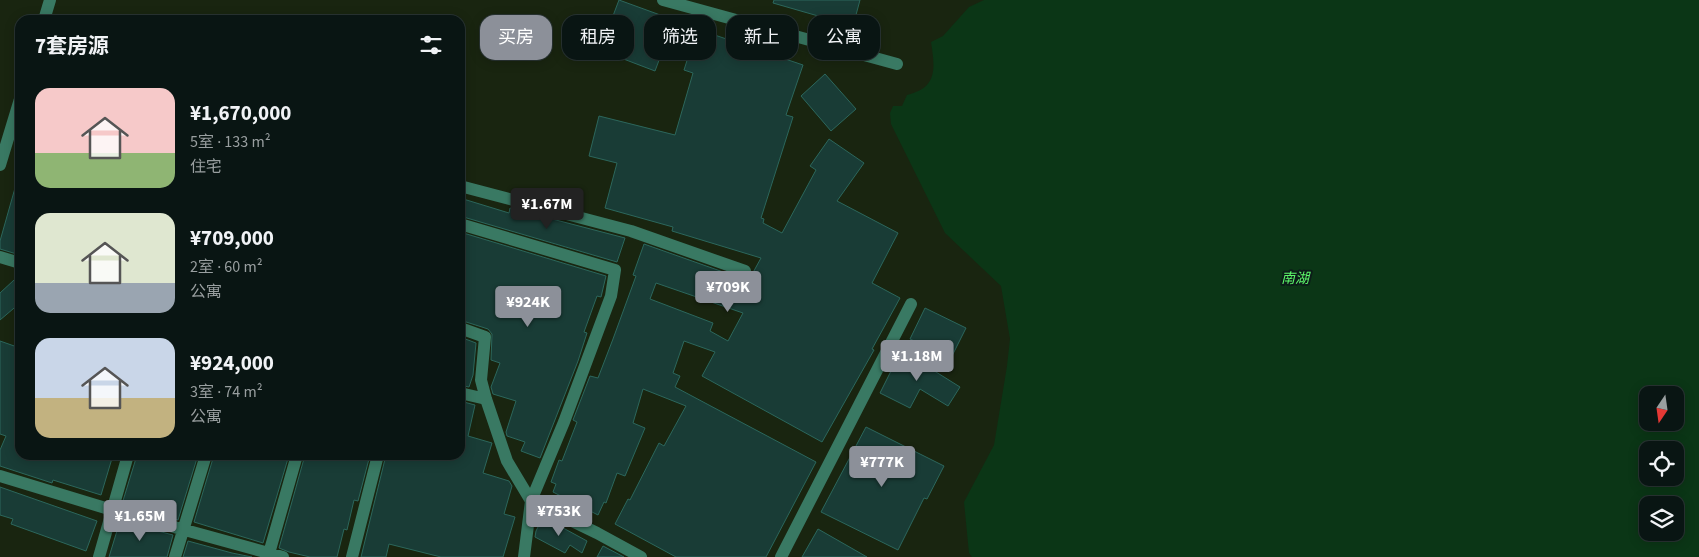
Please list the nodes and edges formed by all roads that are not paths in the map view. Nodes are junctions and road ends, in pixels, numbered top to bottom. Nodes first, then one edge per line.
1 (50, 0) edge
2 (663, 0) edge
3 (46, 15) edge
4 (897, 64) dead end
5 (15, 116) edge
6 (0, 165) edge
7 (465, 187) edge
8 (465, 225) edge
9 (0, 257) edge
10 (15, 262) edge
11 (745, 271) dead end
12 (911, 304) dead end
13 (465, 330) edge
14 (465, 394) edge
15 (486, 399) junction
16 (127, 460) edge
17 (204, 460) edge
18 (296, 460) edge
19 (377, 460) edge
20 (0, 476) edge
21 (531, 501) junction
22 (112, 510) junction
23 (182, 528) junction
24 (268, 555) edge
25 (99, 557) edge
26 (175, 557) edge
27 (283, 557) edge
28 (352, 557) edge
29 (524, 557) edge
30 (641, 557) edge
31 (781, 557) edge

1 - 3 street
2 - 4 street
5 - 6 street
7 - 11 street
8 - 21 street
9 - 10 street
12 - 31 street
13 - 15 street
14 - 15 street
15 - 21 street
16 - 22 street
17 - 23 street
18 - 24 street
19 - 28 street
20 - 22 street
21 - 29 street
21 - 30 street
22 - 23 street
22 - 25 street
23 - 24 street
23 - 26 street
24 - 27 street

